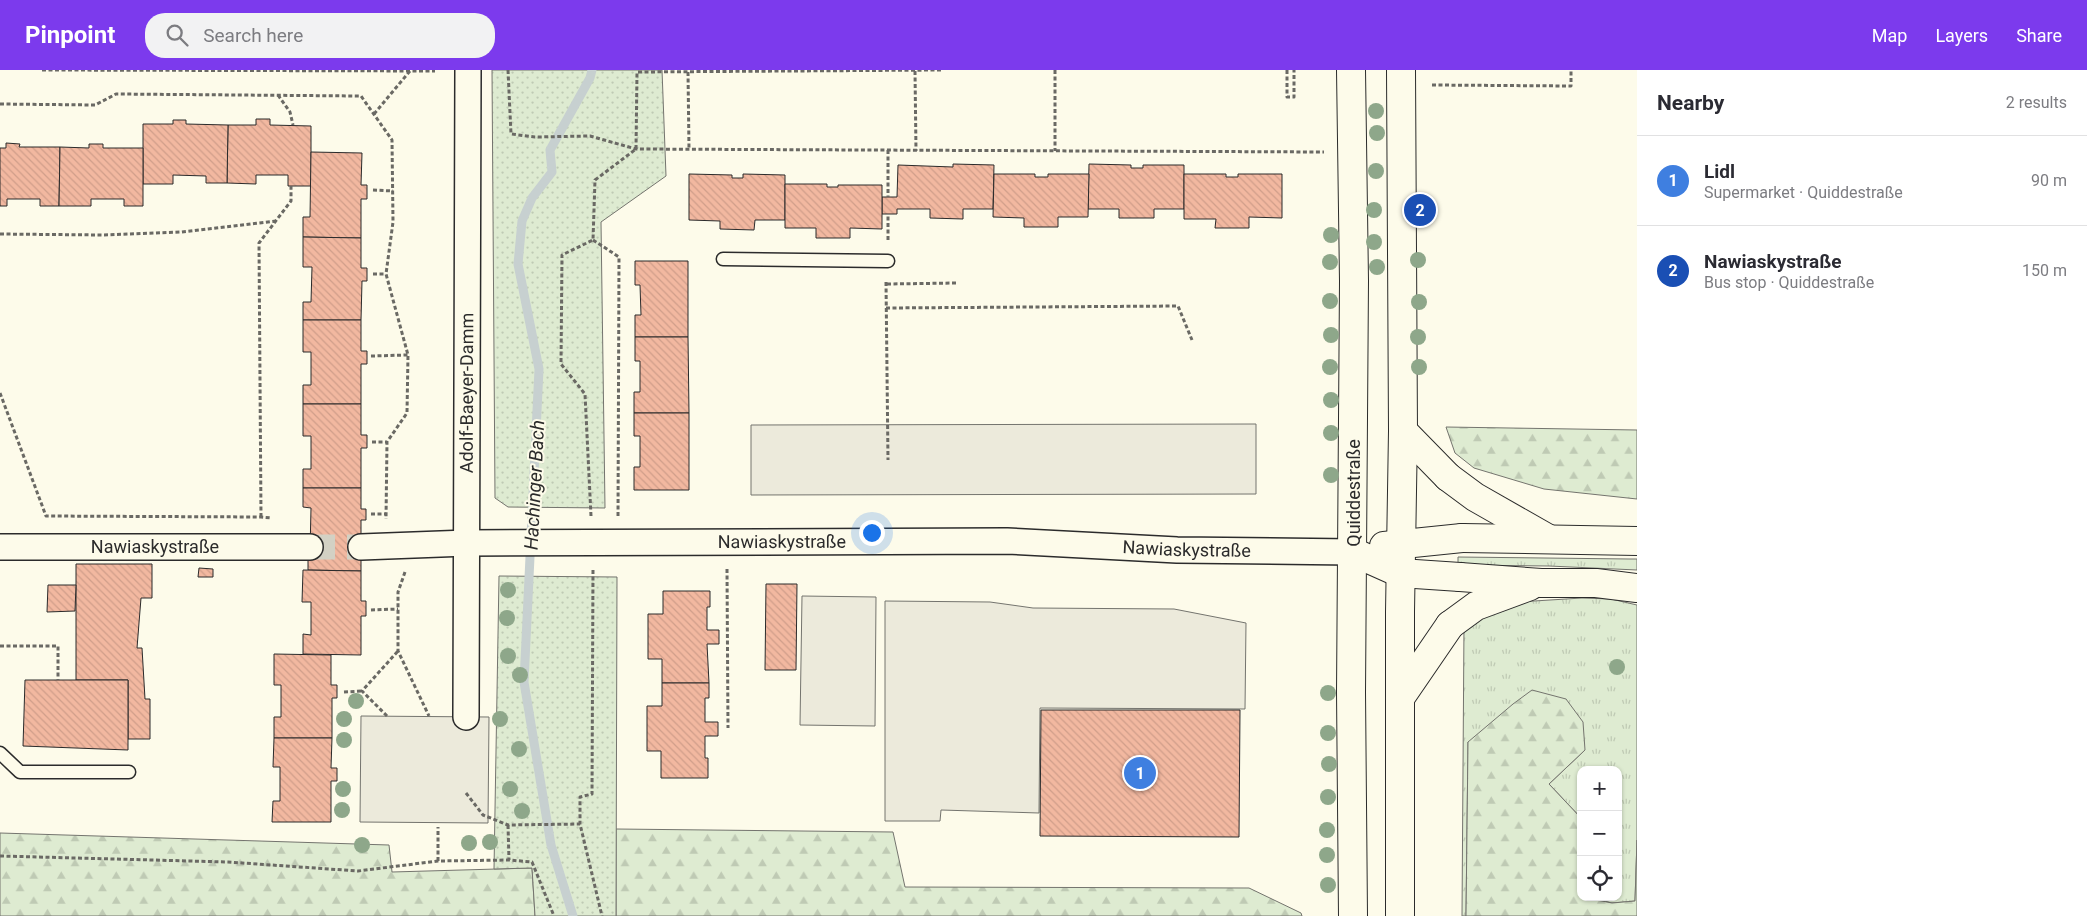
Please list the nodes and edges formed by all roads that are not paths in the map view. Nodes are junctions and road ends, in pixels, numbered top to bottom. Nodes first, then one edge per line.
1 (468, 70) edge
2 (1351, 70) edge
3 (1401, 70) edge
4 (723, 259) dead end
5 (888, 261) road end
6 (1402, 431) junction
7 (1548, 539) junction
8 (1637, 541) edge
9 (467, 543) junction
10 (1402, 543) junction
11 (0, 546) edge
12 (373, 547) tunnel mouth
13 (310, 548) tunnel mouth
14 (1353, 552) junction
15 (1400, 573) junction
16 (1541, 583) junction
17 (1637, 588) edge
18 (1400, 698) junction
19 (466, 717) dead end
20 (0, 752) edge
21 (129, 772) dead end
22 (1353, 916) edge
23 (1400, 916) edge

1 - 9 street, Adolf-Baeyer-Damm
2 - 14 main road, Quiddestraße
3 - 6 main road
4 - 5 lane
6 - 7 main road
6 - 10 main road
7 - 8 main road
7 - 10 main road
9 - 12 street, Nawiaskystraße
9 - 14 street, Nawiaskystraße
9 - 19 street, Adolf-Baeyer-Damm
10 - 14 main road
10 - 15 main road
11 - 13 street, Nawiaskystraße
14 - 15 main road
14 - 22 main road, Quiddestraße
15 - 16 main road
15 - 18 main road
16 - 17 main road
16 - 18 main road
18 - 23 main road
20 - 21 lane

